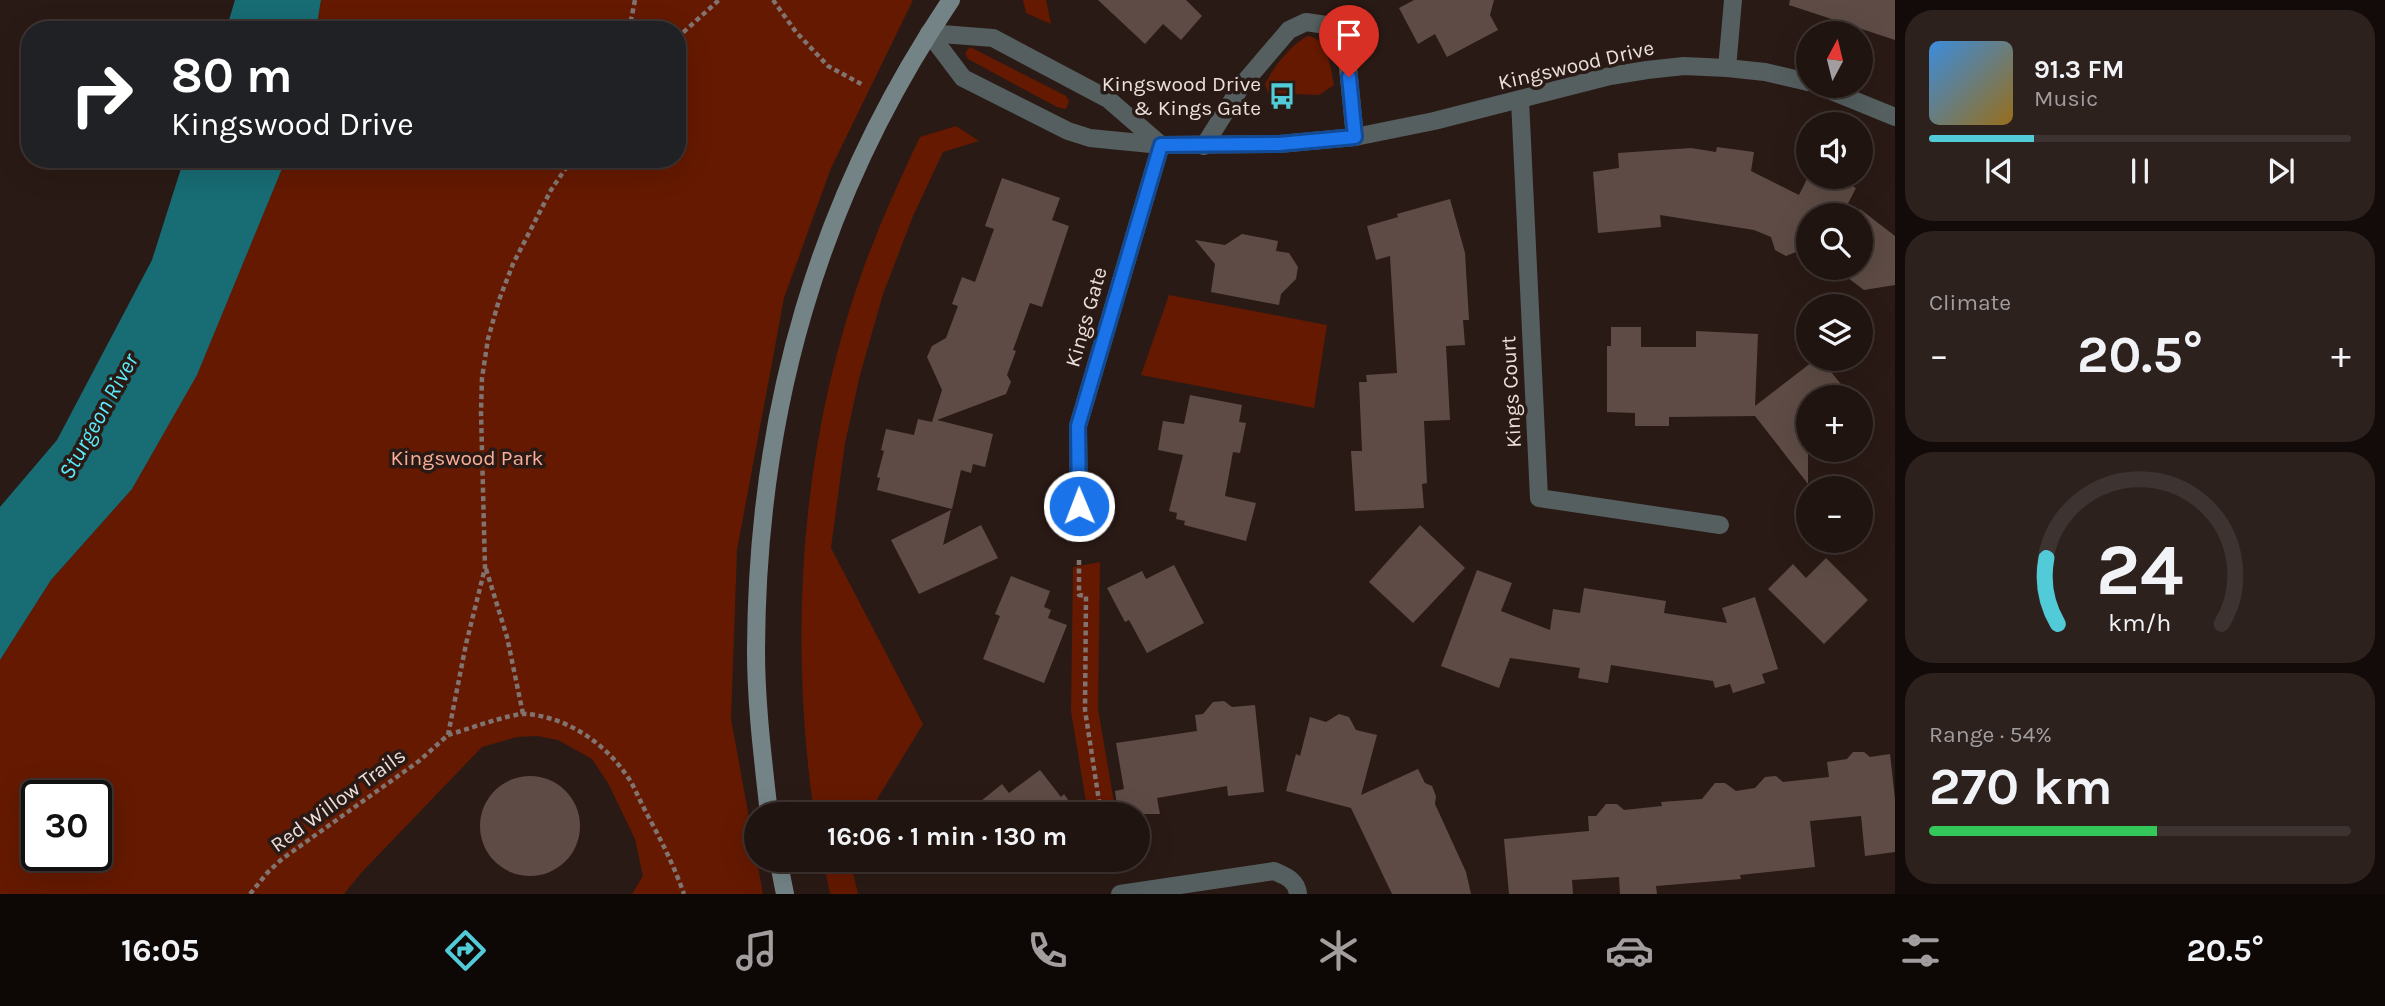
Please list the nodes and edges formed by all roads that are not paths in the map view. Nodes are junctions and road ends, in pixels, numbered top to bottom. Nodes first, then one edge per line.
1 (951, 0) edge
2 (1733, 0) edge
3 (929, 33) junction
4 (1727, 68) junction
5 (1796, 79) edge
6 (1848, 98) edge
7 (1520, 100) junction
8 (1895, 117) edge
9 (1355, 137) junction
10 (1161, 145) junction
11 (1204, 146) junction
12 (1079, 506) dead end
13 (1720, 525) dead end
14 (768, 802) edge
15 (781, 872) edge
16 (785, 894) edge
17 (1120, 894) edge
18 (1298, 894) edge

1 - 3 main road
2 - 4 street
3 - 10 street
3 - 10 street, Kingswood Drive
3 - 14 main road
4 - 5 street, Kingswood Drive
4 - 7 street, Kingswood Drive
6 - 8 street
7 - 9 street, Kingswood Drive
7 - 13 street, Kings Court
9 - 11 street, Kingswood Drive
9 - 11 street
10 - 11 street, Kingswood Drive
10 - 12 street, Kings Gate
15 - 16 main road
17 - 18 street

